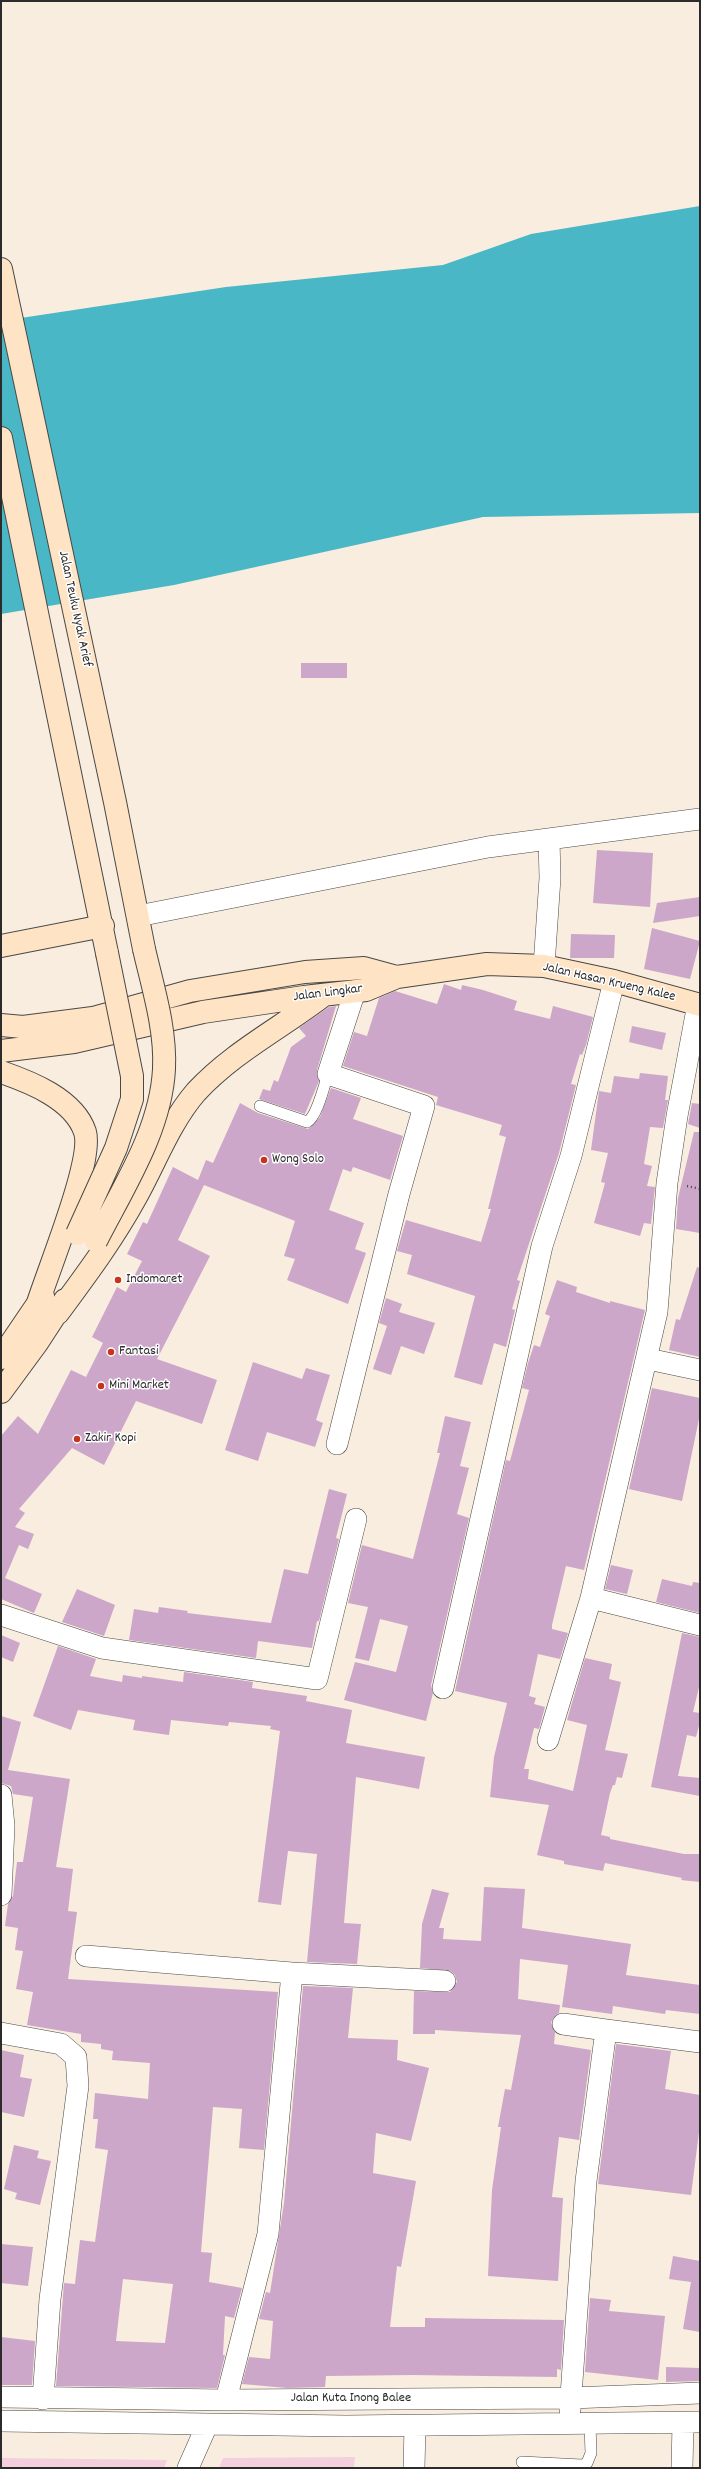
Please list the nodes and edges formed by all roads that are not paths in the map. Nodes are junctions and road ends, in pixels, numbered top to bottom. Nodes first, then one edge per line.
1 (1, 269) edge
2 (1, 438) edge
3 (700, 819) edge
4 (549, 839) junction
5 (138, 916) junction
6 (103, 926) junction
7 (1, 946) edge
8 (544, 958) junction
9 (397, 977) junction
10 (614, 981) junction
11 (355, 991) junction
12 (324, 994) junction
13 (699, 1005) edge
14 (1, 1026) edge
15 (1, 1051) edge
16 (1, 1072) edge
17 (328, 1074) junction
18 (260, 1106) dead end
19 (86, 1237) junction
20 (36, 1309) junction
21 (58, 1313) junction
22 (1, 1358) edge
23 (648, 1359) junction
24 (700, 1370) edge
25 (1, 1392) edge
26 (337, 1444) dead end
27 (356, 1519) dead end
28 (591, 1598) junction
29 (1, 1615) edge
30 (700, 1625) edge
31 (443, 1688) dead end
32 (548, 1740) dead end
33 (1, 1795) edge
34 (1, 1895) edge
35 (86, 1956) dead end
36 (292, 1973) junction
37 (445, 1982) dead end
38 (563, 2024) dead end
39 (606, 2030) junction
40 (1, 2033) edge
41 (700, 2042) edge
42 (700, 2393) edge
43 (1, 2397) edge
44 (571, 2398) junction
45 (43, 2399) junction
46 (226, 2400) junction
47 (1, 2421) edge
48 (692, 2422) edge
49 (207, 2425) junction
50 (580, 2425) junction
51 (415, 2426) junction
52 (522, 2462) dead end
53 (188, 2468) edge
54 (414, 2468) edge
55 (682, 2468) edge

1 - 5 main road, Jalan Teuku Nyak Arief
2 - 6 main road
3 - 4 street
4 - 5 street
4 - 8 street
5 - 19 main road, Jalan Teuku Nyak Arief, bridge
6 - 7 main road
6 - 19 main road, bridge
8 - 9 main road, Jalan Hasan Krueng Kalee
8 - 10 main road, Jalan Hasan Krueng Kalee
9 - 11 main road, Jalan Lingkar
9 - 14 main road, Jalan Lingkar
10 - 13 main road, Jalan Hasan Krueng Kalee
10 - 31 street
11 - 12 main road, Jalan Lingkar
11 - 17 street
12 - 15 main road, Jalan Lingkar
12 - 21 main road
13 - 23 street
16 - 20 main road
17 - 18 lane
17 - 26 street
19 - 20 main road
19 - 21 main road
20 - 22 main road
21 - 25 main road
23 - 24 street
23 - 28 street
27 - 29 street
28 - 30 street
28 - 32 street
33 - 34 street
35 - 36 street
36 - 37 street
36 - 46 street
38 - 39 street
39 - 41 street
39 - 44 street
40 - 45 street
42 - 44 street, Jalan Kuta Inong Balee
43 - 45 street, Jalan Kuta Inong Balee
44 - 46 street, Jalan Kuta Inong Balee
44 - 50 street
45 - 46 street, Jalan Kuta Inong Balee
47 - 49 street, Jalan Kuta Inong Balee
48 - 50 street, Jalan Kuta Inong Balee
48 - 55 street
49 - 51 street, Jalan Kuta Inong Balee
49 - 53 street
50 - 51 street, Jalan Kuta Inong Balee
50 - 52 lane
51 - 54 street

